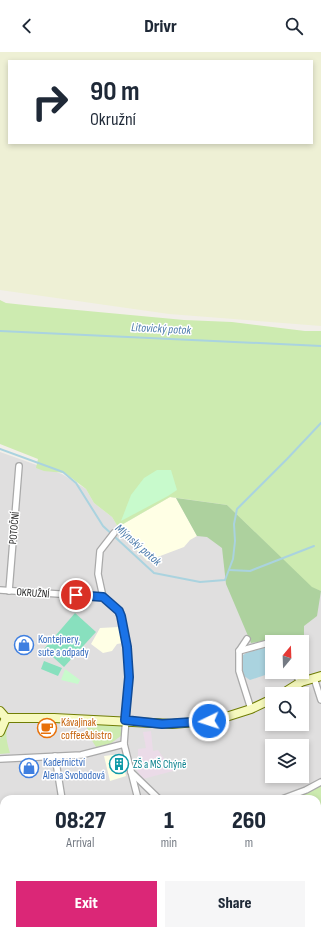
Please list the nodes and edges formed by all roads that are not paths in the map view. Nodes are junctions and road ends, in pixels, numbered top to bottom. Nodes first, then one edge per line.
1 (19, 466) dead end
2 (114, 533) dead end
3 (0, 590) edge
4 (9, 591) junction
5 (103, 597) junction
6 (246, 639) dead end
7 (265, 644) edge
8 (239, 651) junction
9 (317, 677) edge
10 (299, 679) edge
11 (301, 682) junction
12 (293, 687) edge
13 (321, 700) edge
14 (265, 702) edge
15 (251, 709) junction
16 (3, 714) edge
17 (125, 720) junction
18 (0, 732) edge
19 (124, 744) junction
20 (55, 756) junction
21 (0, 759) edge
22 (131, 772) junction
23 (321, 782) edge
24 (61, 795) edge
25 (137, 795) edge
26 (155, 795) edge
27 (293, 795) edge

1 - 4 street, POTOČNÍ
2 - 5 street
3 - 4 street, OKRUŽNÍ
4 - 5 street, OKRUŽNÍ
5 - 17 street
6 - 8 street
7 - 8 street
8 - 15 street
9 - 11 street
9 - 13 street
10 - 11 street
11 - 12 street
14 - 15 street
15 - 17 street
16 - 17 street
16 - 18 street
17 - 19 street
19 - 20 street
19 - 22 street
20 - 21 street
20 - 24 street
22 - 25 street
22 - 26 street
23 - 27 street

